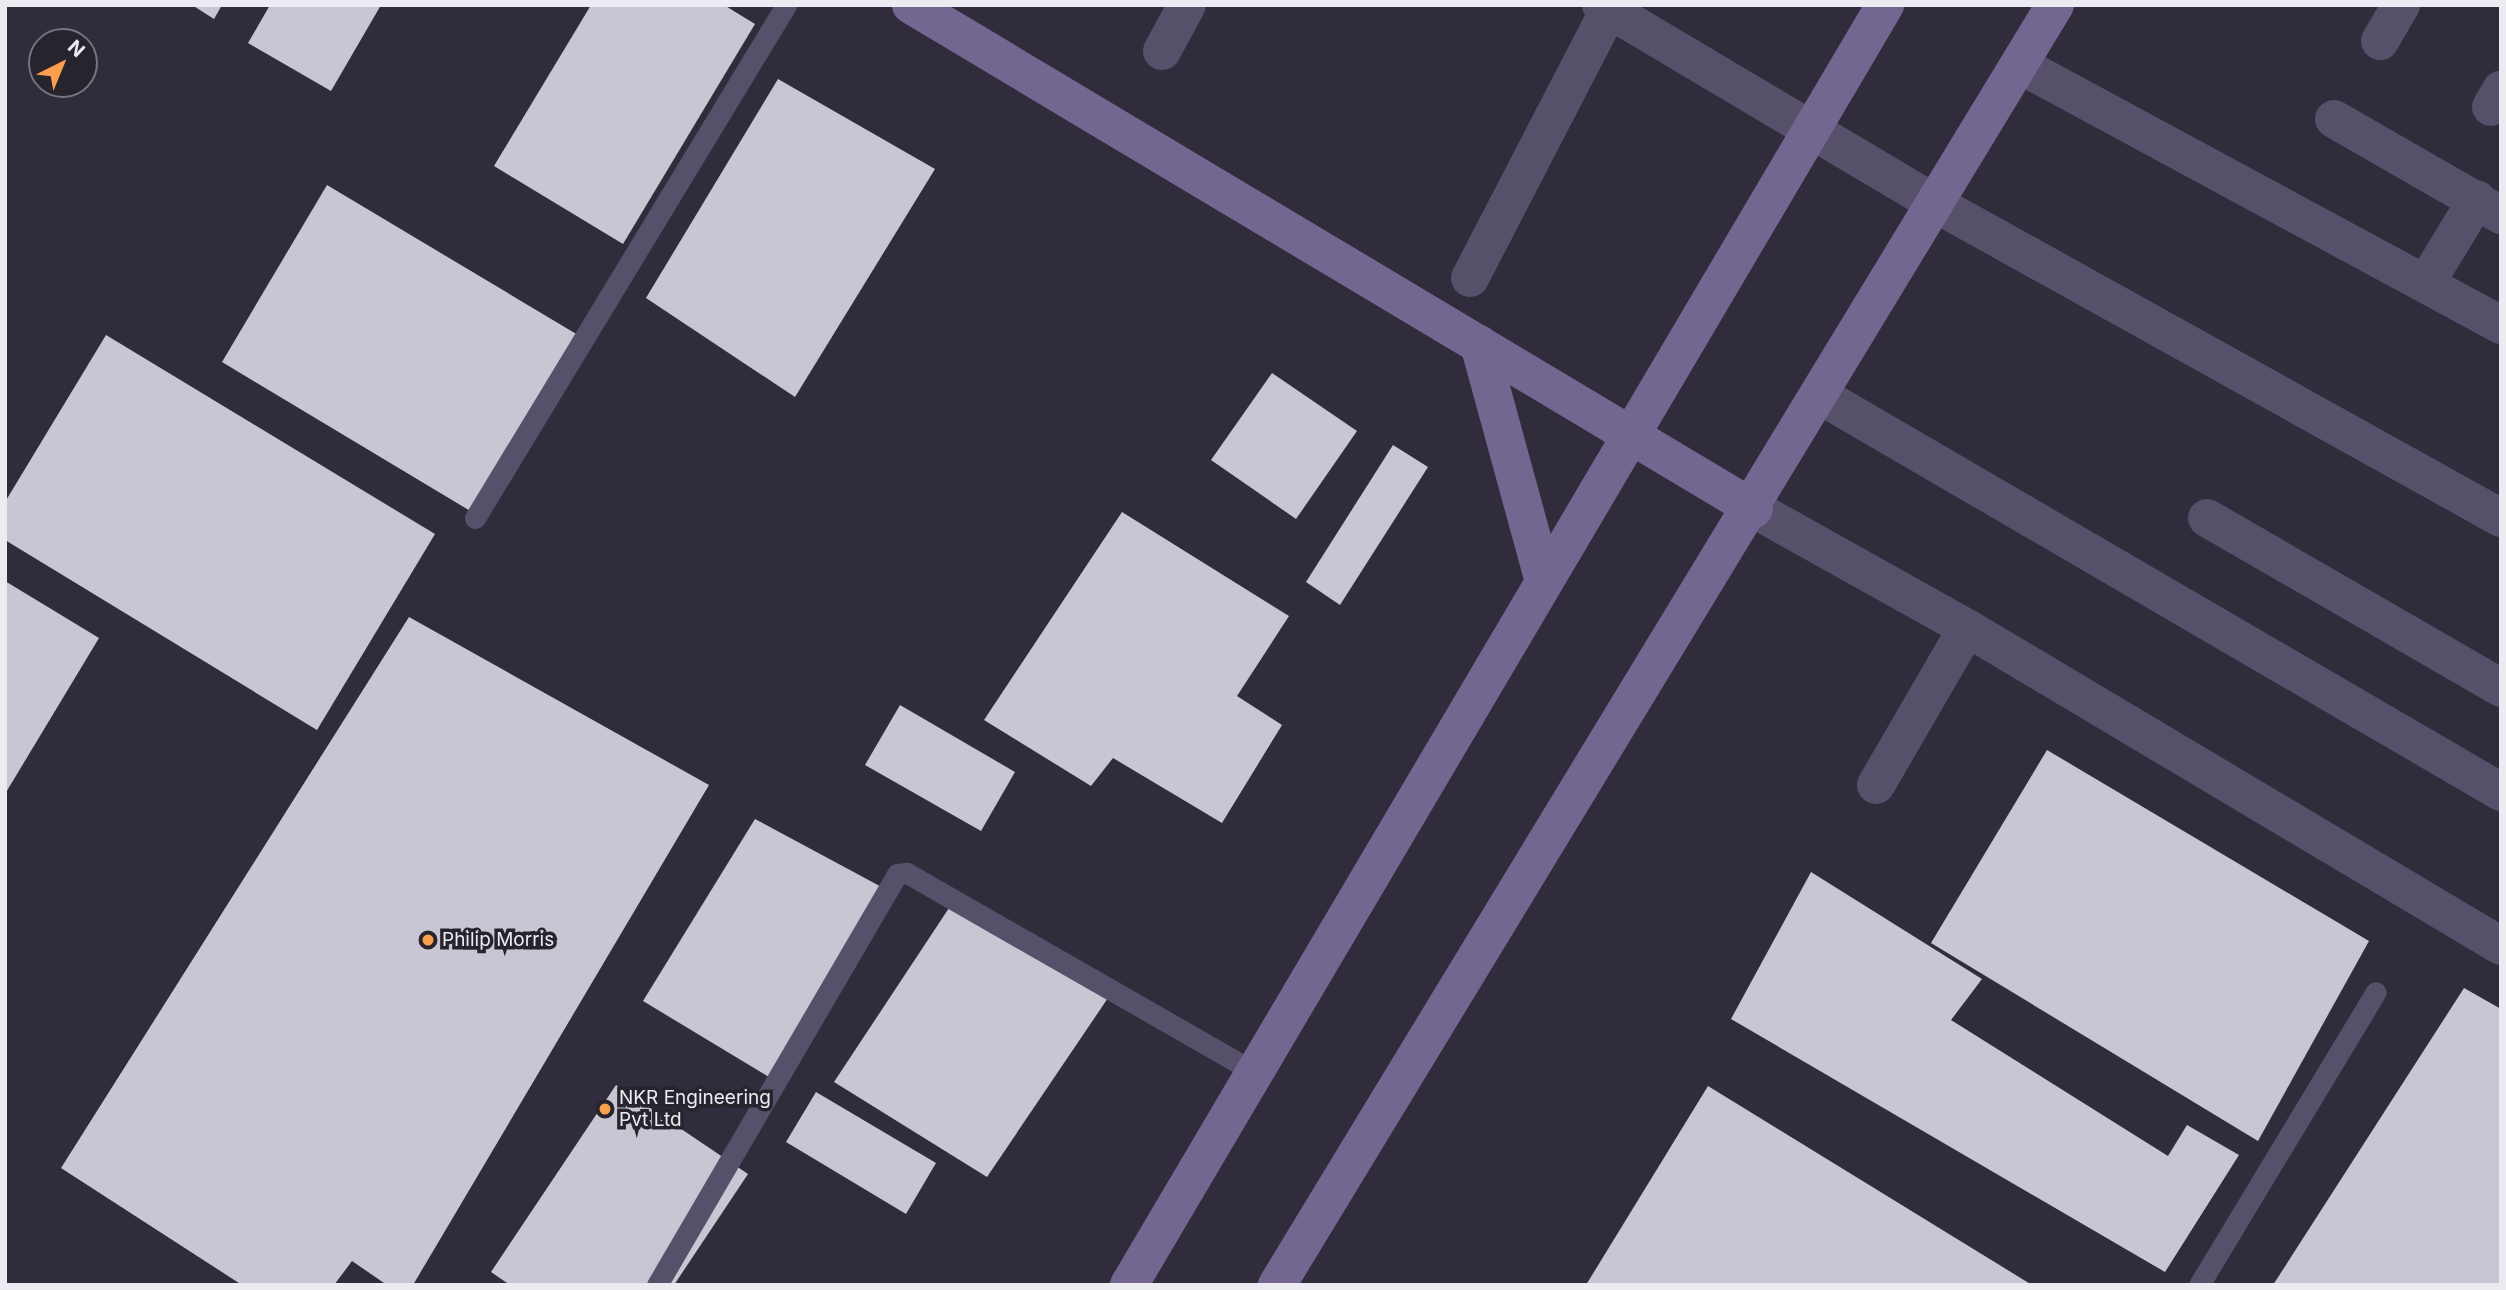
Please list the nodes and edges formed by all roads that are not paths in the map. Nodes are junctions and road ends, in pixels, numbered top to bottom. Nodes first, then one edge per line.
1 (786, 5) edge
2 (911, 5) edge
3 (1187, 5) edge
4 (1885, 5) edge
5 (2055, 5) edge
6 (2401, 5) edge
7 (1605, 8) edge
8 (2380, 41) dead end
9 (1161, 51) dead end
10 (2020, 65) junction
11 (2334, 119) dead end
12 (1812, 131) junction
13 (1936, 204) junction
14 (2489, 207) edge
15 (1471, 278) dead end
16 (2426, 283) junction
17 (2501, 324) edge
18 (1479, 344) junction
19 (1821, 396) junction
20 (1634, 436) junction
21 (1754, 509) junction
22 (475, 518) dead end
23 (2207, 518) dead end
24 (2501, 518) edge
25 (1544, 581) junction
26 (1968, 628) junction
27 (2501, 688) edge
28 (1876, 785) dead end
29 (2501, 792) edge
30 (2501, 946) edge
31 (2376, 992) dead end
32 (1254, 1072) junction
33 (657, 1285) edge
34 (1129, 1285) edge
35 (1277, 1285) edge
36 (2199, 1285) edge

1 - 22 lane
2 - 18 street
3 - 9 street
4 - 12 street
5 - 10 street
6 - 8 street
7 - 12 street
7 - 15 street
10 - 13 street
10 - 16 street
11 - 14 street
12 - 13 street
12 - 20 street
13 - 19 street
13 - 24 street
14 - 16 street
16 - 17 street
18 - 20 street
18 - 25 street
19 - 21 street
19 - 29 street
20 - 21 street
20 - 25 street
21 - 26 street
21 - 35 street
23 - 27 street
25 - 32 street
26 - 28 street
26 - 30 street
31 - 36 lane
32 - 33 lane
32 - 34 street

